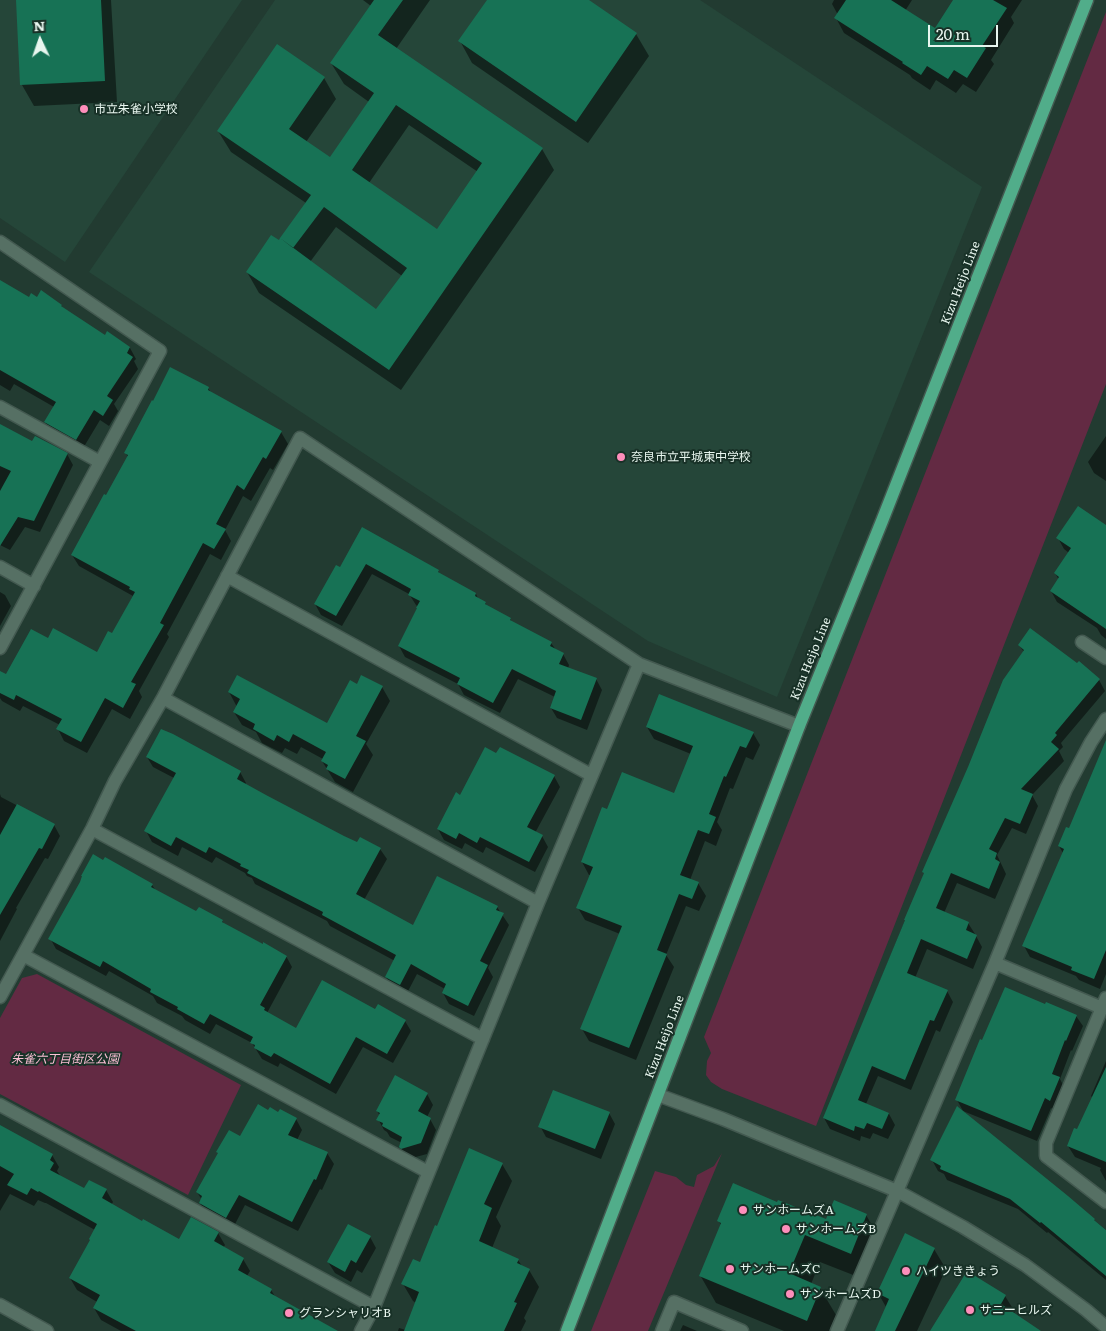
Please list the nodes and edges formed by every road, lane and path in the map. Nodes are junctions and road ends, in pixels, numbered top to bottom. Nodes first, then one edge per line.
1 (1087, 0) edge
2 (0, 242) edge
3 (0, 407) edge
4 (100, 462) junction
5 (0, 567) edge
6 (226, 576) junction
7 (34, 586) junction
8 (1082, 642) dead end
9 (0, 648) edge
10 (1106, 658) edge
11 (639, 664) junction
12 (163, 698) junction
13 (1106, 719) edge
14 (799, 726) junction
15 (591, 775) junction
16 (92, 829) junction
17 (538, 903) junction
18 (23, 955) junction
19 (995, 963) junction
20 (0, 997) edge
21 (1104, 1003) edge
22 (484, 1038) junction
23 (658, 1095) junction
24 (0, 1105) edge
25 (428, 1172) junction
26 (897, 1191) junction
27 (1106, 1202) edge
28 (0, 1305) edge
29 (374, 1307) junction
30 (1106, 1327) edge
31 (47, 1331) edge
32 (361, 1331) edge
33 (567, 1331) edge
34 (662, 1331) edge
35 (742, 1331) edge
36 (837, 1331) edge

1 - 14 main road, Kizu Heijo Line
2 - 4 street
3 - 4 street
4 - 7 street
5 - 7 street
6 - 11 street
6 - 12 street
6 - 15 street
7 - 9 street
8 - 10 street
11 - 14 street
11 - 15 street
12 - 16 street
12 - 17 street
13 - 19 street
14 - 23 main road, Kizu Heijo Line
15 - 17 street
16 - 18 street
16 - 22 street
17 - 22 street
18 - 20 street
18 - 25 street
19 - 21 street
19 - 26 street
21 - 27 street
22 - 25 street
23 - 26 street
23 - 33 main road, Kizu Heijo Line
24 - 29 street
25 - 29 street
26 - 30 street
26 - 36 street
28 - 31 street
29 - 32 street
34 - 35 street

